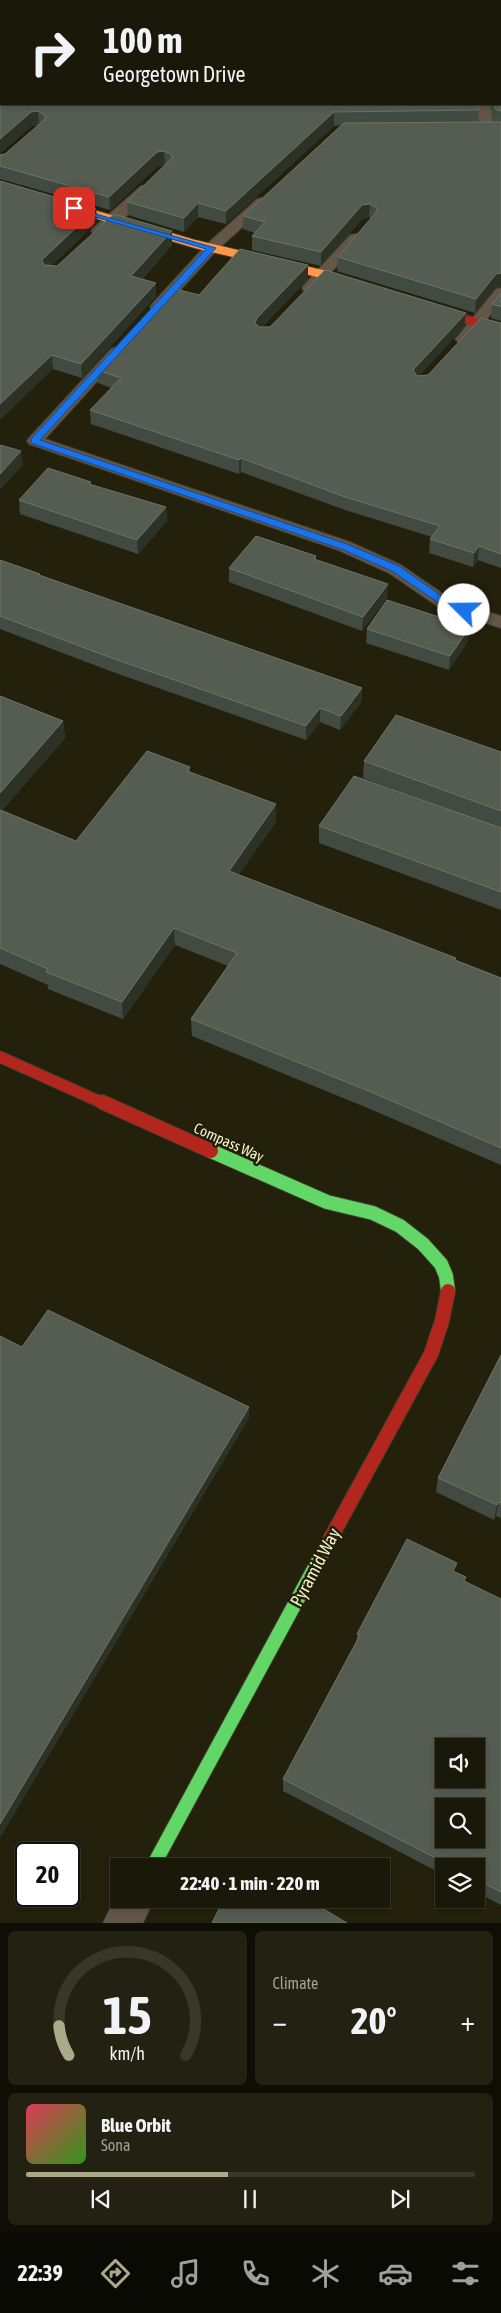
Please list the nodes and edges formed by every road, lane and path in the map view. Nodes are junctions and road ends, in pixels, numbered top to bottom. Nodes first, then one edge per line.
1 (482, 105) edge
2 (501, 129) edge
3 (157, 177) edge
4 (0, 186) edge
5 (269, 196) edge
6 (111, 219) junction
7 (362, 230) edge
8 (86, 243) edge
9 (212, 248) junction
10 (322, 274) junction
11 (368, 288) edge
12 (501, 292) edge
13 (300, 298) edge
14 (414, 303) edge
15 (146, 320) edge
16 (477, 323) junction
17 (501, 330) edge
18 (126, 341) edge
19 (451, 352) edge
20 (501, 622) edge
21 (0, 1057) edge
22 (439, 1260) joint
23 (156, 1858) edge
24 (130, 1908) edge
25 (122, 1923) edge

1 - 2 lane
3 - 6 lane
4 - 6 main road
5 - 9 lane
6 - 8 lane
6 - 9 main road
7 - 10 lane
9 - 10 main road
9 - 15 lane
10 - 11 main road
10 - 13 lane
12 - 16 lane
14 - 16 main road
16 - 17 main road
16 - 19 lane
18 - 20 lane
21 - 22 main road, Compass Way
22 - 23 main road, Pyramid Way
24 - 25 street

